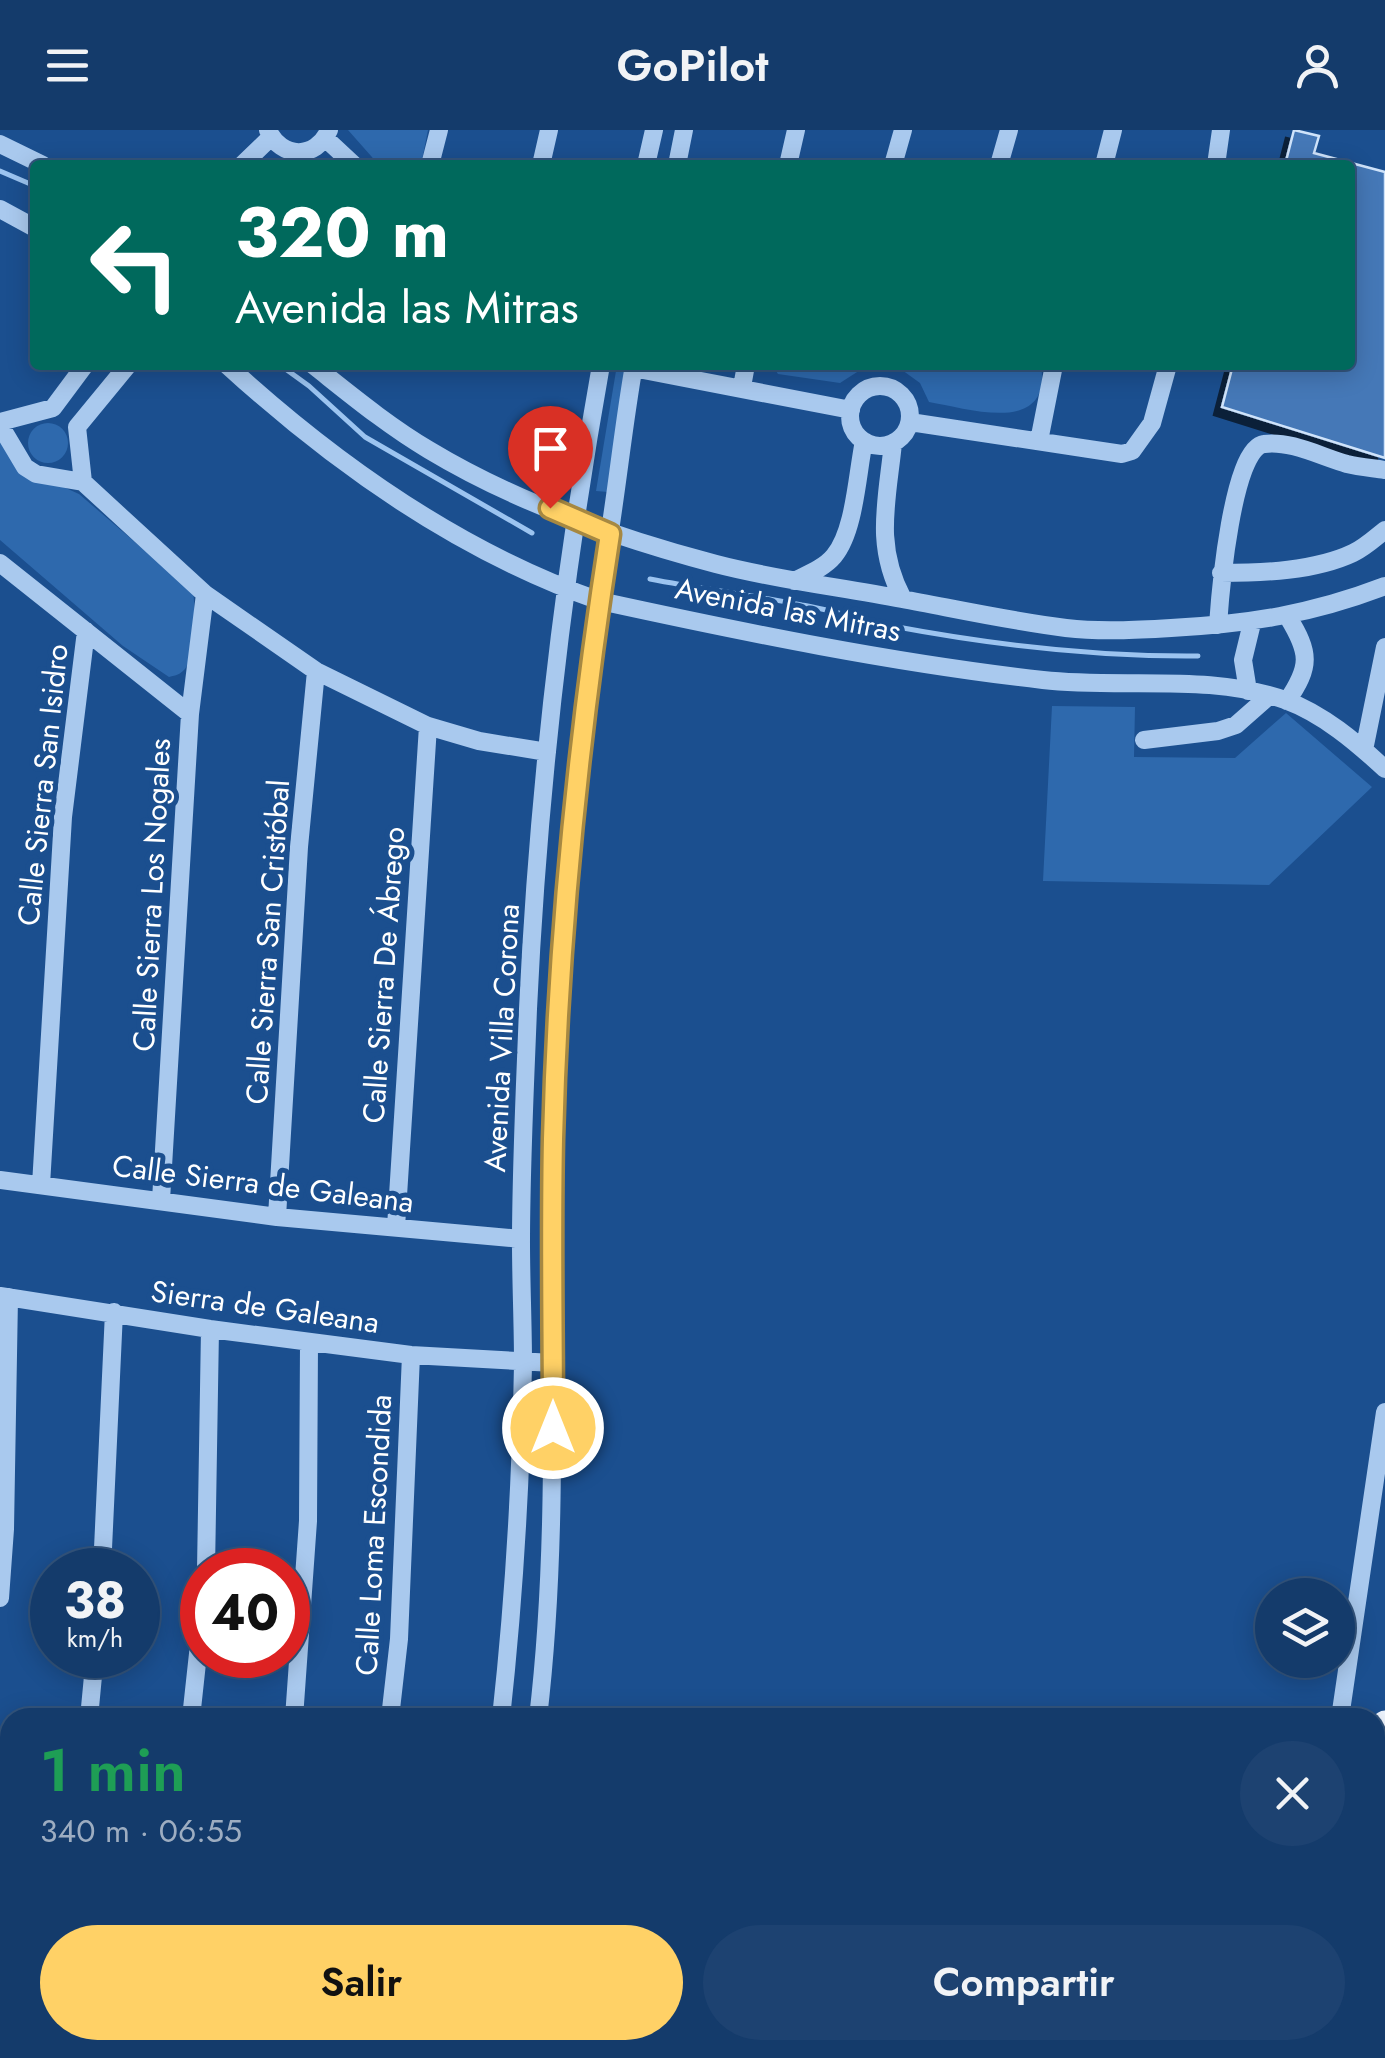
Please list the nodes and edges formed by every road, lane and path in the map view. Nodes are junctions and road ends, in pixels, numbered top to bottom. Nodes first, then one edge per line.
1 (440, 130) edge
2 (550, 130) edge
3 (654, 130) edge
4 (684, 130) edge
5 (796, 130) edge
6 (902, 130) edge
7 (1009, 130) edge
8 (1114, 130) edge
9 (1220, 130) edge
10 (270, 134) edge
11 (327, 134) edge
12 (0, 144) edge
13 (291, 159) edge
14 (32, 160) edge
15 (254, 160) edge
16 (350, 160) edge
17 (431, 160) edge
18 (542, 160) edge
19 (647, 160) edge
20 (677, 160) edge
21 (789, 160) edge
22 (895, 160) edge
23 (1001, 160) edge
24 (1105, 160) edge
25 (1217, 160) edge
26 (0, 209) edge
27 (30, 225) edge
28 (81, 370) edge
29 (124, 370) edge
30 (232, 370) edge
31 (319, 370) edge
32 (600, 370) edge
33 (634, 370) edge
34 (650, 370) edge
35 (745, 370) edge
36 (1053, 370) edge
37 (1167, 370) edge
38 (742, 387) junction
39 (53, 408) junction
40 (851, 410) junction
41 (910, 422) junction
42 (0, 424) edge
43 (77, 426) junction
44 (1039, 440) junction
45 (864, 441) junction
46 (893, 443) junction
47 (1385, 470) edge
48 (83, 482) junction
49 (575, 519) junction
50 (849, 526) junction
51 (1385, 530) edge
52 (883, 531) junction
53 (610, 534) junction
54 (0, 563) edge
55 (1221, 573) junction
56 (794, 581) junction
57 (1385, 586) edge
58 (568, 590) junction
59 (204, 594) junction
60 (903, 599) junction
61 (600, 601) junction
62 (1288, 617) junction
63 (1252, 623) junction
64 (1218, 625) junction
65 (86, 632) junction
66 (1385, 646) edge
67 (316, 671) junction
68 (1382, 682) edge
69 (1248, 690) junction
70 (1278, 698) junction
71 (190, 714) junction
72 (428, 726) junction
73 (1144, 740) dead end
74 (1364, 750) junction
75 (547, 752) junction
76 (1385, 769) edge
77 (0, 1180) edge
78 (41, 1184) junction
79 (161, 1200) junction
80 (278, 1217) junction
81 (396, 1228) junction
82 (521, 1240) junction
83 (4, 1297) edge
84 (114, 1312) junction
85 (210, 1329) junction
86 (309, 1343) junction
87 (411, 1356) junction
88 (523, 1362) junction
89 (553, 1364) junction
90 (1385, 1412) edge
91 (103, 1548) edge
92 (206, 1548) edge
93 (0, 1598) edge
94 (93, 1678) edge
95 (195, 1678) edge
96 (90, 1708) edge
97 (192, 1708) edge
98 (295, 1708) edge
99 (391, 1708) edge
100 (502, 1708) edge
101 (539, 1708) edge
102 (1341, 1708) edge

1 - 17 street
2 - 18 street
3 - 19 street
4 - 20 street
5 - 21 street
6 - 22 street
7 - 23 street
8 - 24 street
9 - 25 street
10 - 13 street
10 - 15 street
11 - 13 street
11 - 16 street
12 - 14 street
26 - 27 street
28 - 39 street
29 - 43 street
30 - 58 street, Avenida las Mitras
31 - 49 street, Avenida las Mitras
32 - 49 street, Avenida Villa Corona
33 - 53 street, Avenida Villa Corona
34 - 38 street
35 - 38 street
36 - 44 street
37 - 44 street
38 - 40 street
39 - 42 street
39 - 43 street
40 - 41 street
40 - 45 street
41 - 44 street
41 - 46 street
42 - 48 street
43 - 48 street
45 - 46 street
45 - 50 street
46 - 52 street
47 - 55 street
48 - 59 street
49 - 53 street, Avenida las Mitras
49 - 58 street, Avenida Villa Corona
50 - 52 street
50 - 56 street
51 - 55 street
52 - 60 street
53 - 56 street, Avenida las Mitras
53 - 61 street, Avenida Villa Corona
54 - 65 street
55 - 64 street
56 - 60 street, Avenida las Mitras
57 - 62 street, Avenida las Mitras
58 - 61 street, Avenida las Mitras
58 - 75 street, Avenida Villa Corona
59 - 67 street
59 - 71 street, Calle Sierra Los Nogales
60 - 64 street, Avenida las Mitras
61 - 69 street, Avenida las Mitras
61 - 89 street, Avenida Villa Corona
62 - 63 street, Avenida las Mitras
62 - 70 street
63 - 64 street, Avenida las Mitras
63 - 69 street
65 - 71 street
65 - 78 street, Calle Sierra San Isidro
66 - 68 street
67 - 72 street
67 - 80 street, Calle Sierra San Cristóbal
68 - 74 street
69 - 70 street, Avenida las Mitras
70 - 73 street
70 - 74 street, Avenida las Mitras
71 - 79 street, Calle Sierra Los Nogales
72 - 75 street
72 - 81 street, Calle Sierra De Ábrego
74 - 76 street, Avenida las Mitras
75 - 82 street, Avenida Villa Corona
77 - 78 street, Calle Sierra de Galeana
78 - 79 street, Calle Sierra de Galeana
79 - 80 street, Calle Sierra de Galeana
80 - 81 street, Calle Sierra de Galeana
81 - 82 street, Calle Sierra de Galeana
82 - 88 street, Avenida Villa Corona
83 - 84 street, Sierra de Galeana
83 - 93 street
84 - 85 street, Sierra de Galeana
84 - 91 street
85 - 86 street, Sierra de Galeana
85 - 92 street
86 - 87 street, Sierra de Galeana
86 - 98 street
87 - 88 street, Sierra de Galeana
87 - 99 street, Calle Loma Escondida
88 - 89 street, Sierra de Galeana
88 - 100 street, Avenida Villa Corona
89 - 101 street, Avenida Villa Corona
90 - 102 street
94 - 96 street
95 - 97 street

